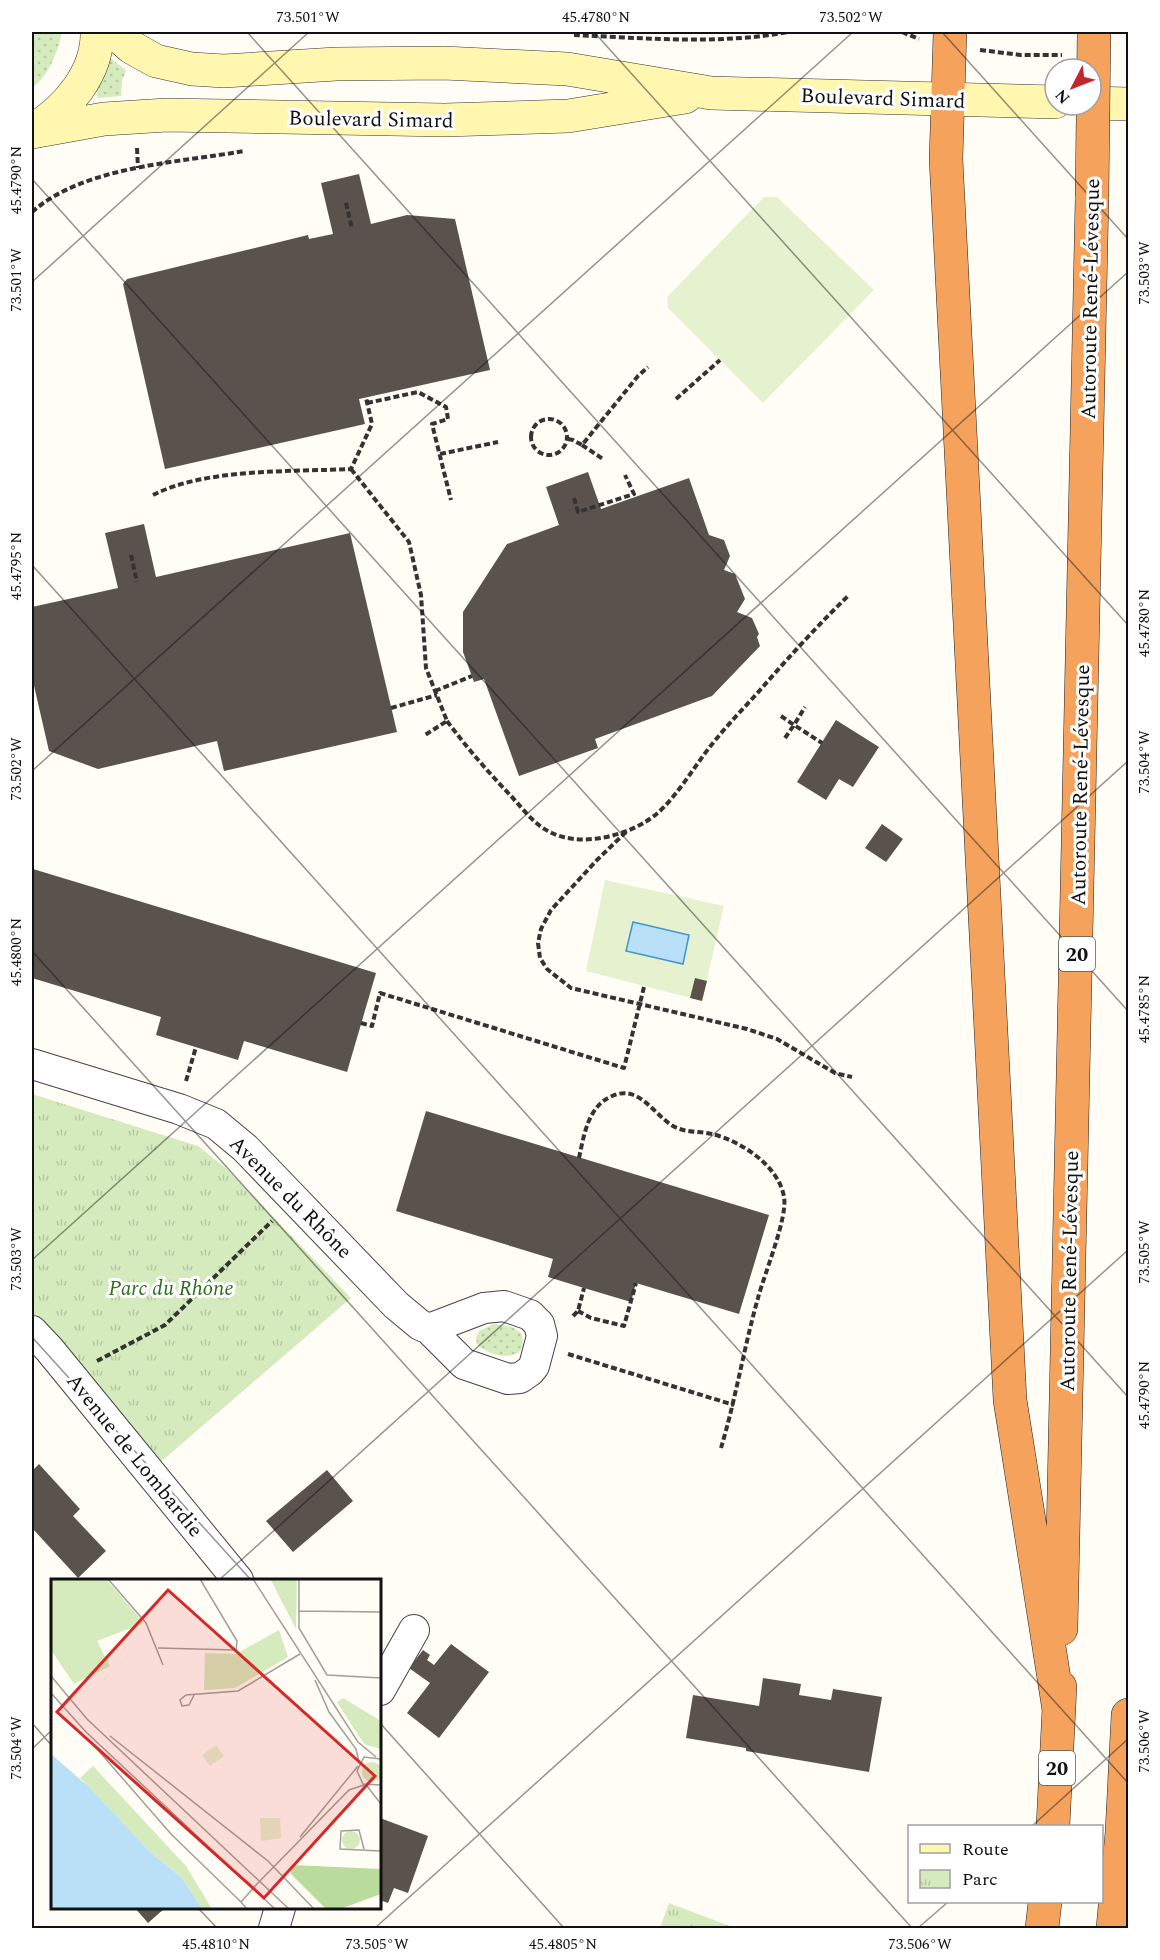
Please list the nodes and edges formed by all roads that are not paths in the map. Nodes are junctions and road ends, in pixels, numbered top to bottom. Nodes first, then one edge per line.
1 (97, 32) edge
2 (114, 32) edge
3 (1094, 32) edge
4 (935, 36) edge
5 (711, 93) junction
6 (946, 99) junction
7 (1043, 102) edge
8 (1103, 103) edge
9 (1128, 104) edge
10 (32, 131) edge
11 (32, 1064) edge
12 (429, 1329) dead end
13 (32, 1331) edge
14 (236, 1579) edge
15 (414, 1630) dead end
16 (381, 1688) edge
17 (1059, 1710) junction
18 (1128, 1715) edge
19 (1128, 1800) edge
20 (1053, 1825) edge
21 (1122, 1832) junction
22 (1045, 1903) edge
23 (280, 1909) edge
24 (274, 1929) edge
25 (1042, 1929) edge
26 (1113, 1929) edge

1 - 10 main road
2 - 5 main road, Boulevard Simard
3 - 17 highway, Autoroute René-Lévesque / 20, bridge
4 - 6 highway
5 - 6 main road, Boulevard Simard
5 - 10 main road, Boulevard Simard
6 - 7 main road, Boulevard Simard
6 - 17 highway
8 - 9 main road
11 - 12 street, Avenue du Rhône
13 - 14 street, Avenue de Lombardie
15 - 16 street
17 - 20 highway, Autoroute René-Lévesque / 20
18 - 21 highway
19 - 21 highway
21 - 26 highway
22 - 25 highway
23 - 24 street

